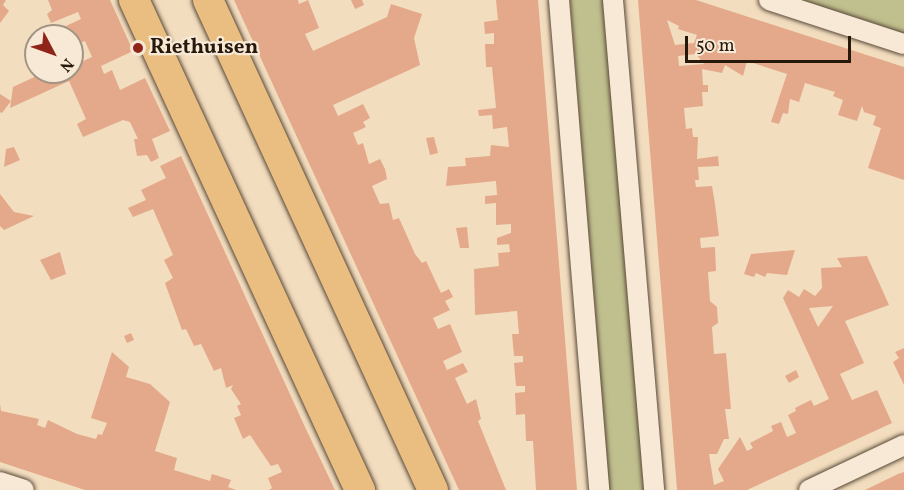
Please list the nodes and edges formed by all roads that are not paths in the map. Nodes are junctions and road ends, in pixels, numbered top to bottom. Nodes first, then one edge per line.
1 (134, 0) edge
2 (208, 0) edge
3 (559, 0) edge
4 (613, 0) edge
5 (769, 0) edge
6 (904, 44) edge
7 (904, 445) edge
8 (0, 482) edge
9 (24, 490) edge
10 (360, 490) edge
11 (433, 490) edge
12 (599, 490) edge
13 (654, 490) edge
14 (809, 490) edge

1 - 10 main road
2 - 11 main road
3 - 12 street
4 - 13 street
5 - 6 street
7 - 14 street
8 - 9 street

